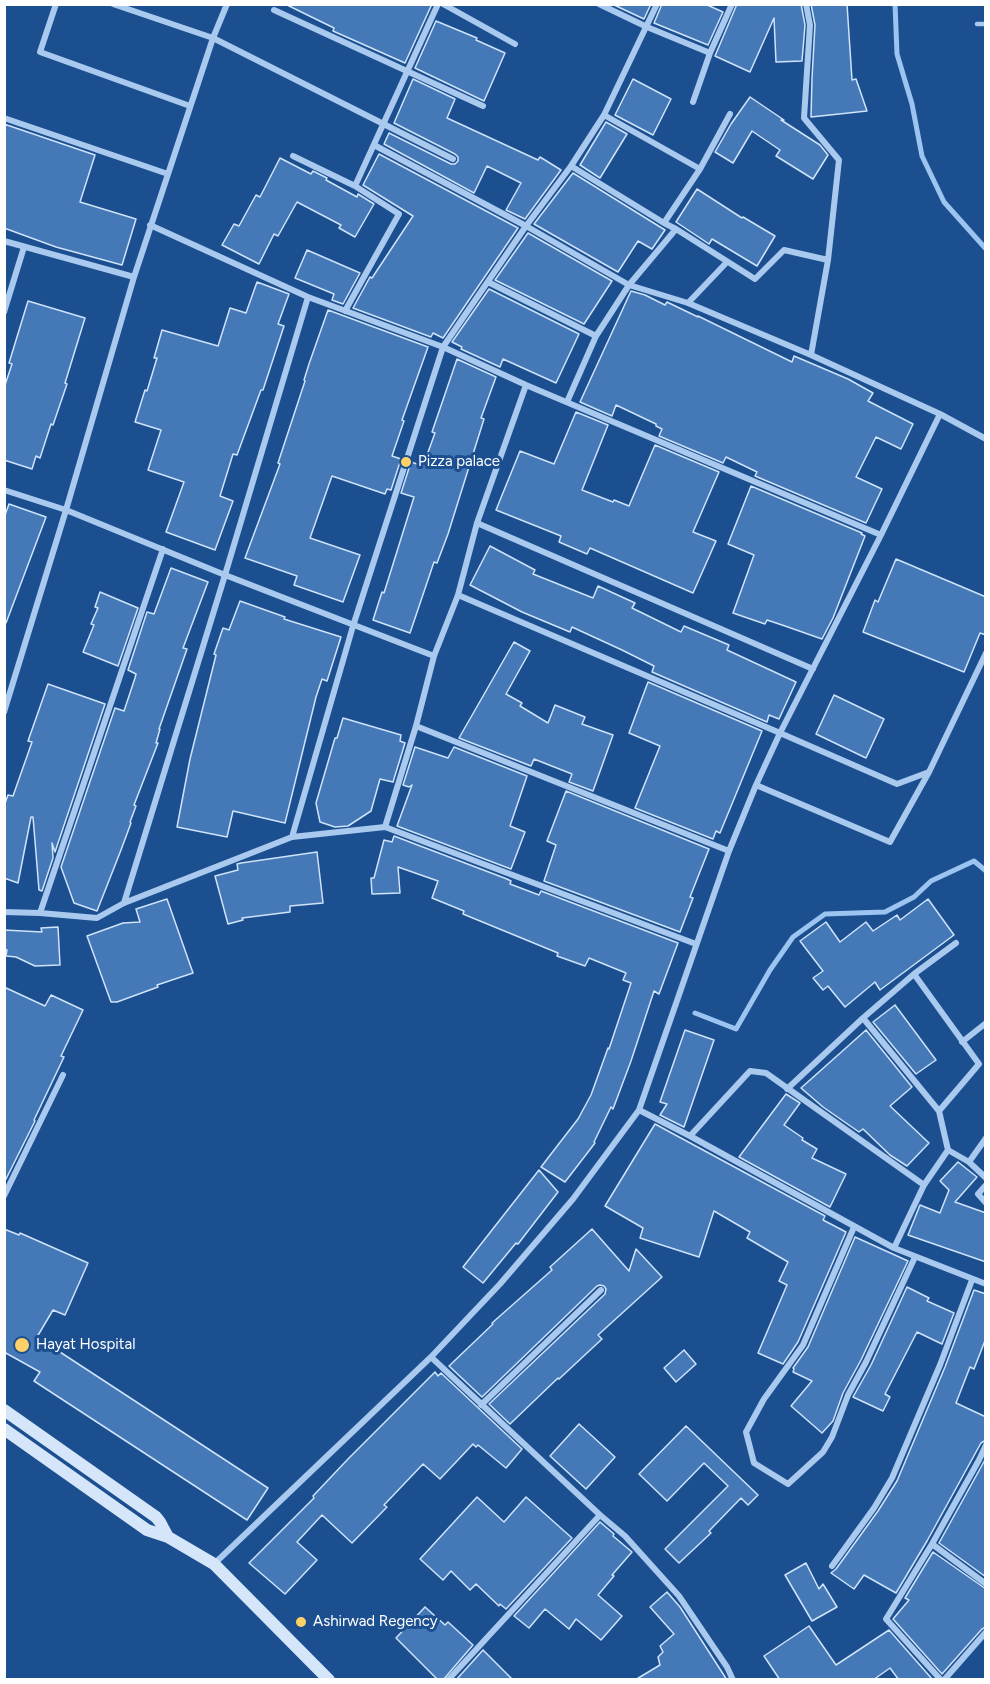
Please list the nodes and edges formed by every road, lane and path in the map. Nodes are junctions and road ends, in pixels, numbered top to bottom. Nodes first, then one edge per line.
1 (56, 4) edge
2 (113, 4) edge
3 (227, 4) edge
4 (438, 4) edge
5 (443, 4) edge
6 (599, 4) edge
7 (657, 4) edge
8 (732, 4) edge
9 (806, 4) edge
10 (274, 10) dead end
11 (977, 24) dead end
12 (986, 24) edge
13 (647, 27) junction
14 (213, 38) junction
15 (515, 44) dead end
16 (710, 52) junction
17 (407, 72) junction
18 (693, 102) dead end
19 (190, 106) junction
20 (483, 106) dead end
21 (730, 114) dead end
22 (603, 115) junction
23 (4, 118) edge
24 (383, 125) junction
25 (374, 145) junction
26 (293, 156) dead end
27 (453, 159) dead end
28 (572, 166) junction
29 (700, 169) junction
30 (168, 174) junction
31 (355, 186) junction
32 (664, 223) junction
33 (150, 225) junction
34 (526, 226) junction
35 (676, 229) junction
36 (4, 241) edge
37 (24, 247) junction
38 (828, 260) junction
39 (727, 262) junction
40 (134, 277) junction
41 (488, 282) junction
42 (629, 285) junction
43 (308, 297) junction
44 (688, 303) junction
45 (345, 311) junction
46 (4, 312) edge
47 (596, 336) junction
48 (443, 347) junction
49 (812, 355) junction
50 (526, 385) junction
51 (567, 402) junction
52 (940, 414) junction
53 (986, 439) edge
54 (4, 490) edge
55 (66, 510) junction
56 (477, 524) junction
57 (881, 535) junction
58 (163, 549) junction
59 (225, 575) junction
60 (458, 595) junction
61 (353, 626) junction
62 (986, 653) edge
63 (434, 656) junction
64 (813, 669) junction
65 (4, 712) edge
66 (416, 726) junction
67 (780, 732) junction
68 (929, 772) junction
69 (756, 785) junction
70 (385, 827) junction
71 (292, 837) junction
72 (729, 850) junction
73 (124, 903) junction
74 (4, 912) edge
75 (40, 913) junction
76 (956, 943) dead end
77 (696, 944) junction
78 (914, 974) junction
79 (863, 1018) junction
80 (986, 1023) edge
81 (962, 1042) junction
82 (63, 1075) dead end
83 (787, 1089) junction
84 (639, 1110) junction
85 (939, 1111) junction
86 (690, 1136) junction
87 (986, 1138) edge
88 (948, 1150) junction
89 (969, 1162) junction
90 (986, 1178) edge
91 (924, 1185) junction
92 (986, 1185) edge
93 (4, 1196) edge
94 (986, 1203) edge
95 (854, 1227) junction
96 (894, 1248) junction
97 (915, 1257) junction
98 (972, 1280) junction
99 (986, 1284) edge
100 (601, 1290) dead end
101 (431, 1357) junction
102 (481, 1405) junction
103 (4, 1410) edge
104 (4, 1429) edge
105 (986, 1445) edge
106 (75, 1459) junction
107 (65, 1472) junction
108 (600, 1515) junction
109 (168, 1537) junction
110 (932, 1544) junction
111 (214, 1564) junction
112 (832, 1566) dead end
113 (986, 1584) edge
114 (986, 1632) edge
115 (329, 1680) edge
116 (448, 1680) edge
117 (733, 1680) edge
118 (942, 1680) edge

1 - 19 street
2 - 14 street
3 - 14 street
4 - 17 street
5 - 15 street
6 - 13 street
7 - 13 street
8 - 16 street
9 - 38 street
10 - 17 street
11 - 12 lane
13 - 16 street
13 - 22 street
14 - 19 street
14 - 24 street
16 - 18 street
17 - 20 street
17 - 24 street
19 - 30 street
21 - 29 street
22 - 28 street
22 - 29 street
23 - 30 street
24 - 25 street
24 - 27 street
25 - 31 street
25 - 34 street
26 - 31 street
28 - 32 street
28 - 34 street
29 - 32 street
30 - 33 street
31 - 45 street
32 - 35 street
33 - 40 street
33 - 43 street
34 - 41 street
34 - 42 street
35 - 39 street
35 - 42 street
36 - 37 street
37 - 40 street
37 - 46 street
38 - 39 street
38 - 49 street
39 - 44 street
40 - 55 street
41 - 47 street
41 - 48 street
42 - 44 street
42 - 47 street
43 - 45 street
43 - 59 street
44 - 49 street
45 - 48 street
47 - 51 street
48 - 50 street
48 - 61 street
49 - 52 street
50 - 51 street
50 - 56 street
51 - 57 street
52 - 53 street
52 - 57 street
54 - 55 street
55 - 58 street
55 - 65 street
56 - 60 street
56 - 64 street
57 - 64 street
58 - 59 street
58 - 75 street
59 - 61 street
59 - 73 street
60 - 63 street
60 - 67 street
61 - 63 street
61 - 71 street
62 - 68 street
63 - 66 street
64 - 67 street
66 - 70 street
66 - 72 street
67 - 68 street
67 - 69 street
68 - 69 street
69 - 72 street
70 - 71 street
70 - 77 street
71 - 73 street
72 - 77 street
73 - 75 street
74 - 75 street
76 - 78 street
77 - 84 street
78 - 79 street
78 - 81 street
79 - 83 street
79 - 85 street
80 - 81 street
81 - 85 street
82 - 93 street
83 - 86 street
83 - 91 street
84 - 86 street
84 - 101 street
85 - 88 street
86 - 95 street
87 - 89 street
88 - 89 street
88 - 91 street
89 - 90 street
91 - 96 street
92 - 94 street
95 - 96 street
95 - 97 street
96 - 97 street
97 - 98 street
98 - 99 street
98 - 112 street
100 - 102 street
101 - 102 street
101 - 111 street
102 - 108 street
103 - 106 main road
104 - 107 main road
105 - 110 street
106 - 107 main road
106 - 109 main road
107 - 109 main road
108 - 116 street
108 - 117 street
109 - 111 main road
110 - 113 street
110 - 118 street
111 - 115 main road
114 - 118 street

